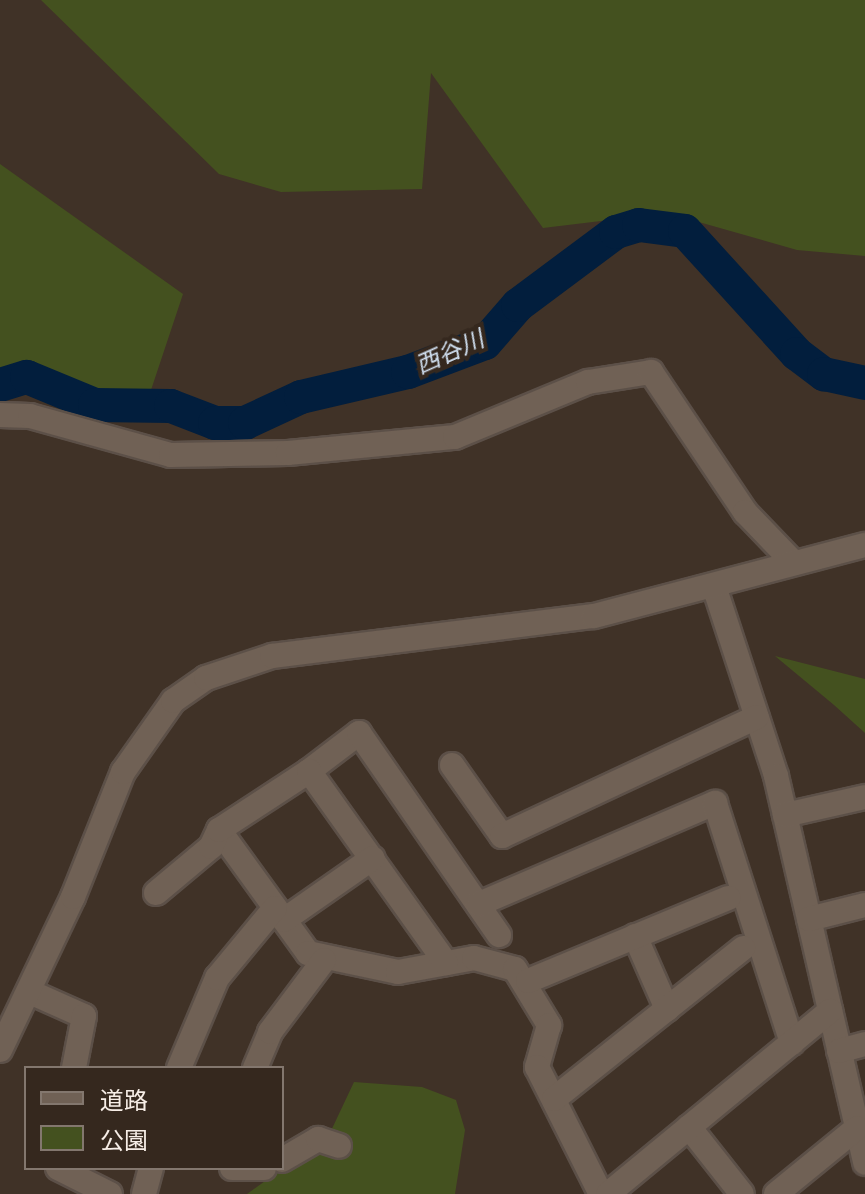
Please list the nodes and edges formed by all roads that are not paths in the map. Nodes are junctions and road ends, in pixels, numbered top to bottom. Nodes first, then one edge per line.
1 (0, 415) edge
2 (865, 545) edge
3 (793, 562) junction
4 (714, 586) junction
5 (757, 717) junction
6 (452, 765) dead end
7 (309, 771) junction
8 (865, 797) edge
9 (785, 815) junction
10 (219, 830) junction
11 (373, 858) junction
12 (156, 893) dead end
13 (728, 898) dead end
14 (479, 904) junction
15 (865, 905) edge
16 (280, 914) junction
17 (809, 919) junction
18 (499, 935) dead end
19 (635, 936) junction
20 (743, 948) dead end
21 (324, 960) junction
22 (446, 963) junction
23 (528, 981) junction
24 (30, 992) junction
25 (667, 1009) junction
26 (830, 1011) junction
27 (792, 1043) junction
28 (865, 1044) edge
29 (0, 1050) edge
30 (839, 1051) junction
31 (74, 1066) edge
32 (180, 1066) edge
33 (256, 1066) edge
34 (554, 1099) junction
35 (689, 1127) junction
36 (857, 1128) junction
37 (339, 1146) dead end
38 (284, 1159) edge
39 (865, 1163) edge
40 (62, 1170) edge
41 (150, 1170) edge
42 (110, 1194) edge
43 (144, 1194) edge
44 (601, 1194) edge
45 (608, 1194) edge
46 (742, 1194) edge
47 (776, 1194) edge

1 - 3 street
2 - 3 street
3 - 4 street
4 - 5 street
4 - 24 street
5 - 6 street
5 - 9 street
7 - 10 street
7 - 11 street
7 - 14 street
8 - 9 street
9 - 17 street
10 - 12 street
10 - 16 street
11 - 16 street
11 - 22 street
13 - 19 street
14 - 18 street
14 - 27 street
15 - 17 street
16 - 21 street
16 - 32 street
17 - 26 street
19 - 23 street
19 - 25 street
20 - 25 street
21 - 22 street
21 - 33 street
22 - 23 street
23 - 34 street
24 - 29 street
24 - 31 street
25 - 34 street
26 - 27 street
26 - 30 street
27 - 35 street
28 - 30 street
30 - 36 street
34 - 44 street
35 - 45 street
35 - 46 street
36 - 39 street
36 - 47 street
37 - 38 street
40 - 42 street
41 - 43 street

